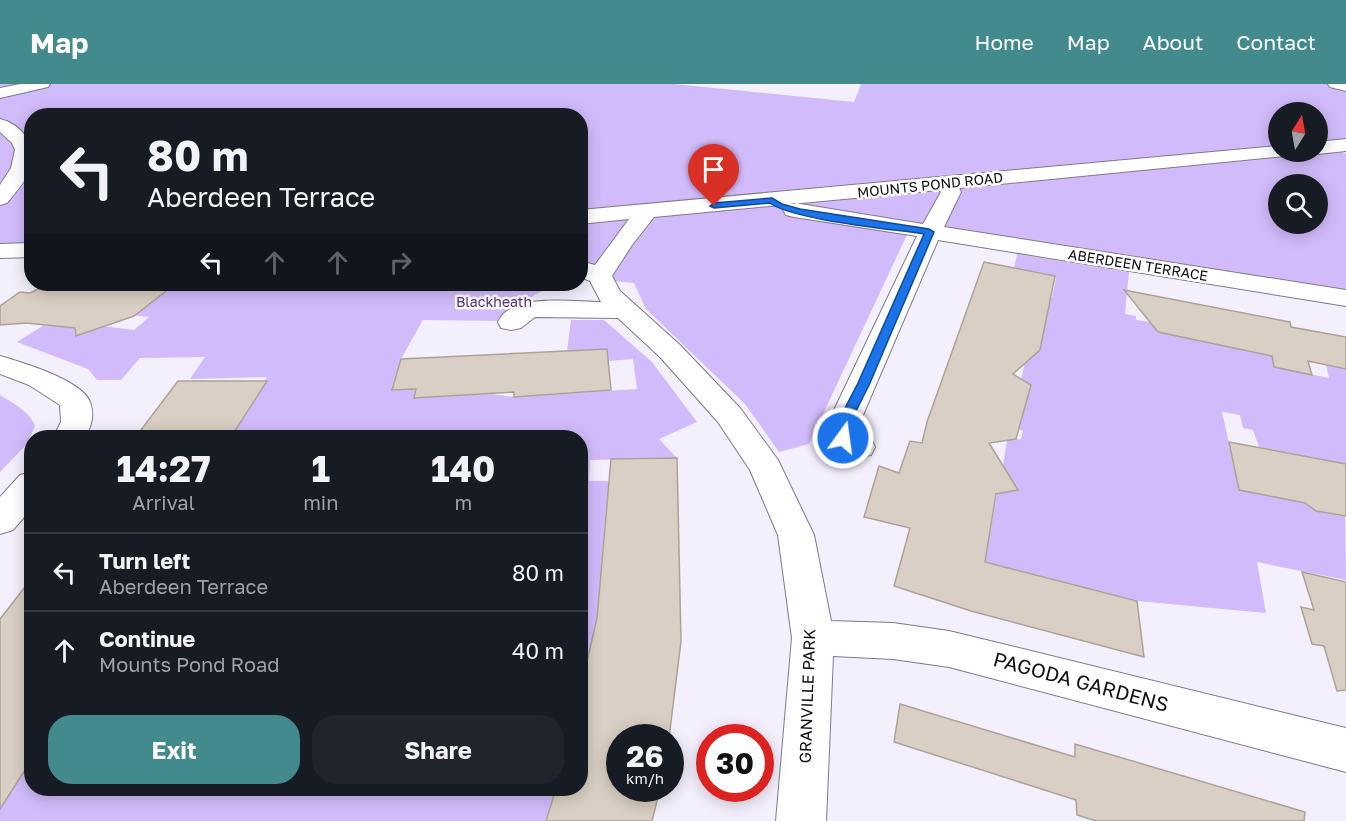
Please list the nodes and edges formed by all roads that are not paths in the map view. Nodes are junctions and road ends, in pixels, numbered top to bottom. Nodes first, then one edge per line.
1 (42, 84) edge
2 (1336, 84) edge
3 (1346, 86) edge
4 (0, 93) edge
5 (0, 124) edge
6 (1345, 146) edge
7 (24, 147) edge
8 (1328, 147) edge
9 (1268, 153) edge
10 (24, 160) edge
11 (946, 184) junction
12 (0, 199) edge
13 (772, 201) junction
14 (646, 212) junction
15 (588, 216) edge
16 (929, 232) junction
17 (24, 250) edge
18 (0, 251) edge
19 (590, 272) edge
20 (1346, 298) edge
21 (625, 310) junction
22 (511, 322) dead end
23 (0, 364) edge
24 (73, 430) edge
25 (860, 447) dead end
26 (24, 493) edge
27 (0, 521) edge
28 (813, 638) junction
29 (1346, 750) edge
30 (801, 821) edge

1 - 4 street
2 - 3 street
5 - 7 street
6 - 8 street
9 - 11 street, MOUNTS POND ROAD
10 - 12 street
11 - 13 street, MOUNTS POND ROAD
11 - 16 street
13 - 14 street, MOUNTS POND ROAD
13 - 16 street, ABERDEEN TERRACE
14 - 15 street, MOUNTS POND ROAD
14 - 19 street, GRANVILLE PARK
16 - 20 street, ABERDEEN TERRACE
16 - 25 street
17 - 18 street
19 - 21 street, GRANVILLE PARK
21 - 22 street
21 - 28 street, GRANVILLE PARK
23 - 24 street
26 - 27 street
28 - 29 street, PAGODA GARDENS
28 - 30 street, GRANVILLE PARK

